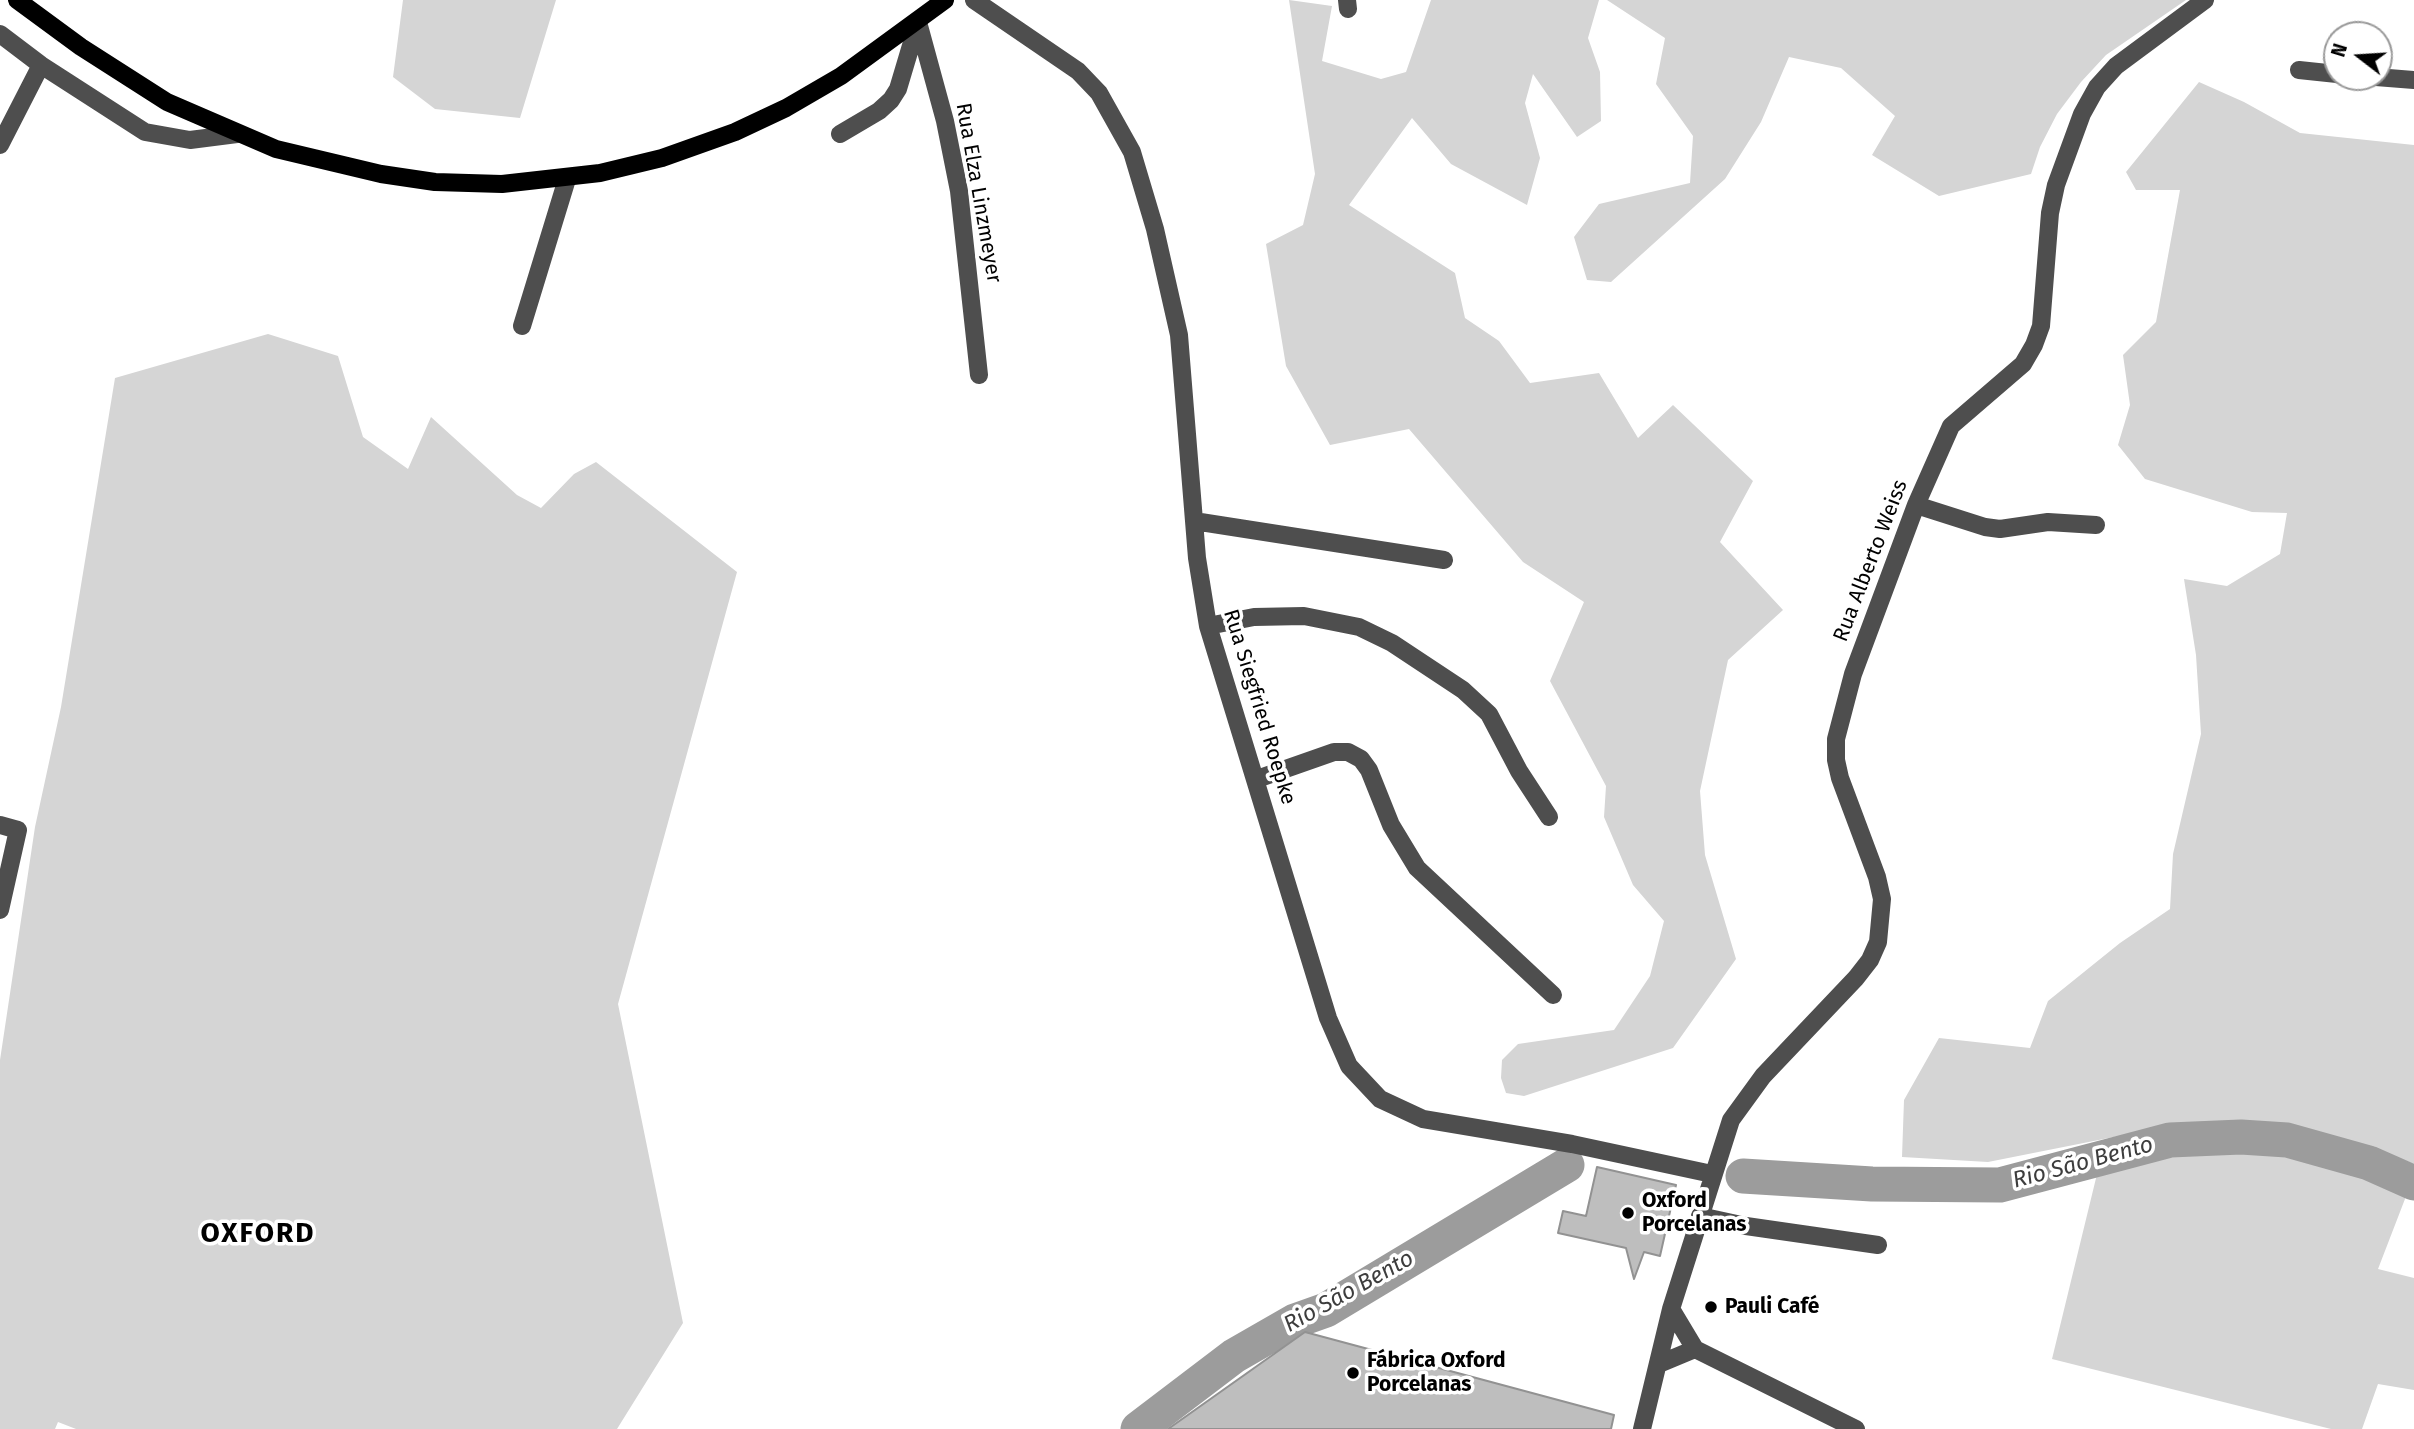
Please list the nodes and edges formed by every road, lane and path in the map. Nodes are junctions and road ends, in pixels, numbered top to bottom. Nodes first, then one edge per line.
1 (17, 0) edge
2 (945, 0) edge
3 (974, 0) edge
4 (2205, 0) edge
5 (918, 22) junction
6 (0, 34) edge
7 (41, 65) junction
8 (2298, 70) dead end
9 (2323, 73) edge
10 (2393, 78) edge
11 (2414, 80) edge
12 (237, 134) junction
13 (840, 134) dead end
14 (0, 145) edge
15 (567, 179) junction
16 (522, 326) dead end
17 (979, 375) dead end
18 (1916, 505) junction
19 (1194, 521) junction
20 (2096, 525) dead end
21 (1444, 560) dead end
22 (1208, 626) junction
23 (1257, 779) junction
24 (1549, 817) dead end
25 (0, 825) edge
26 (0, 909) edge
27 (1553, 995) dead end
28 (1712, 1174) junction
29 (1700, 1216) junction
30 (1878, 1245) dead end
31 (1671, 1309) junction
32 (1695, 1349) junction
33 (1659, 1364) junction
34 (1642, 1429) edge
35 (1856, 1429) edge

1 - 12 main road
2 - 5 main road
3 - 19 street, Rua Siegfried Roepke
4 - 18 street, Rua Alberto Weiss
5 - 13 street
5 - 15 main road
5 - 17 street, Rua Elza Linzmeyer
6 - 7 street
7 - 12 street
7 - 14 street
8 - 9 street
10 - 11 street
12 - 15 main road
15 - 16 street
18 - 20 street
18 - 28 street, Rua Alberto Weiss
19 - 21 street
19 - 22 street, Rua Siegfried Roepke
22 - 23 street, Rua Siegfried Roepke
22 - 24 street
23 - 27 street
23 - 28 street, Rua Siegfried Roepke
25 - 26 street
28 - 29 street, Rua Alberto Weiss
29 - 30 street
29 - 31 street, Rua Alberto Weiss
31 - 32 street
31 - 33 street, Rua Alberto Weiss
32 - 33 street
32 - 35 street
33 - 34 street, Rua Alberto Weiss

